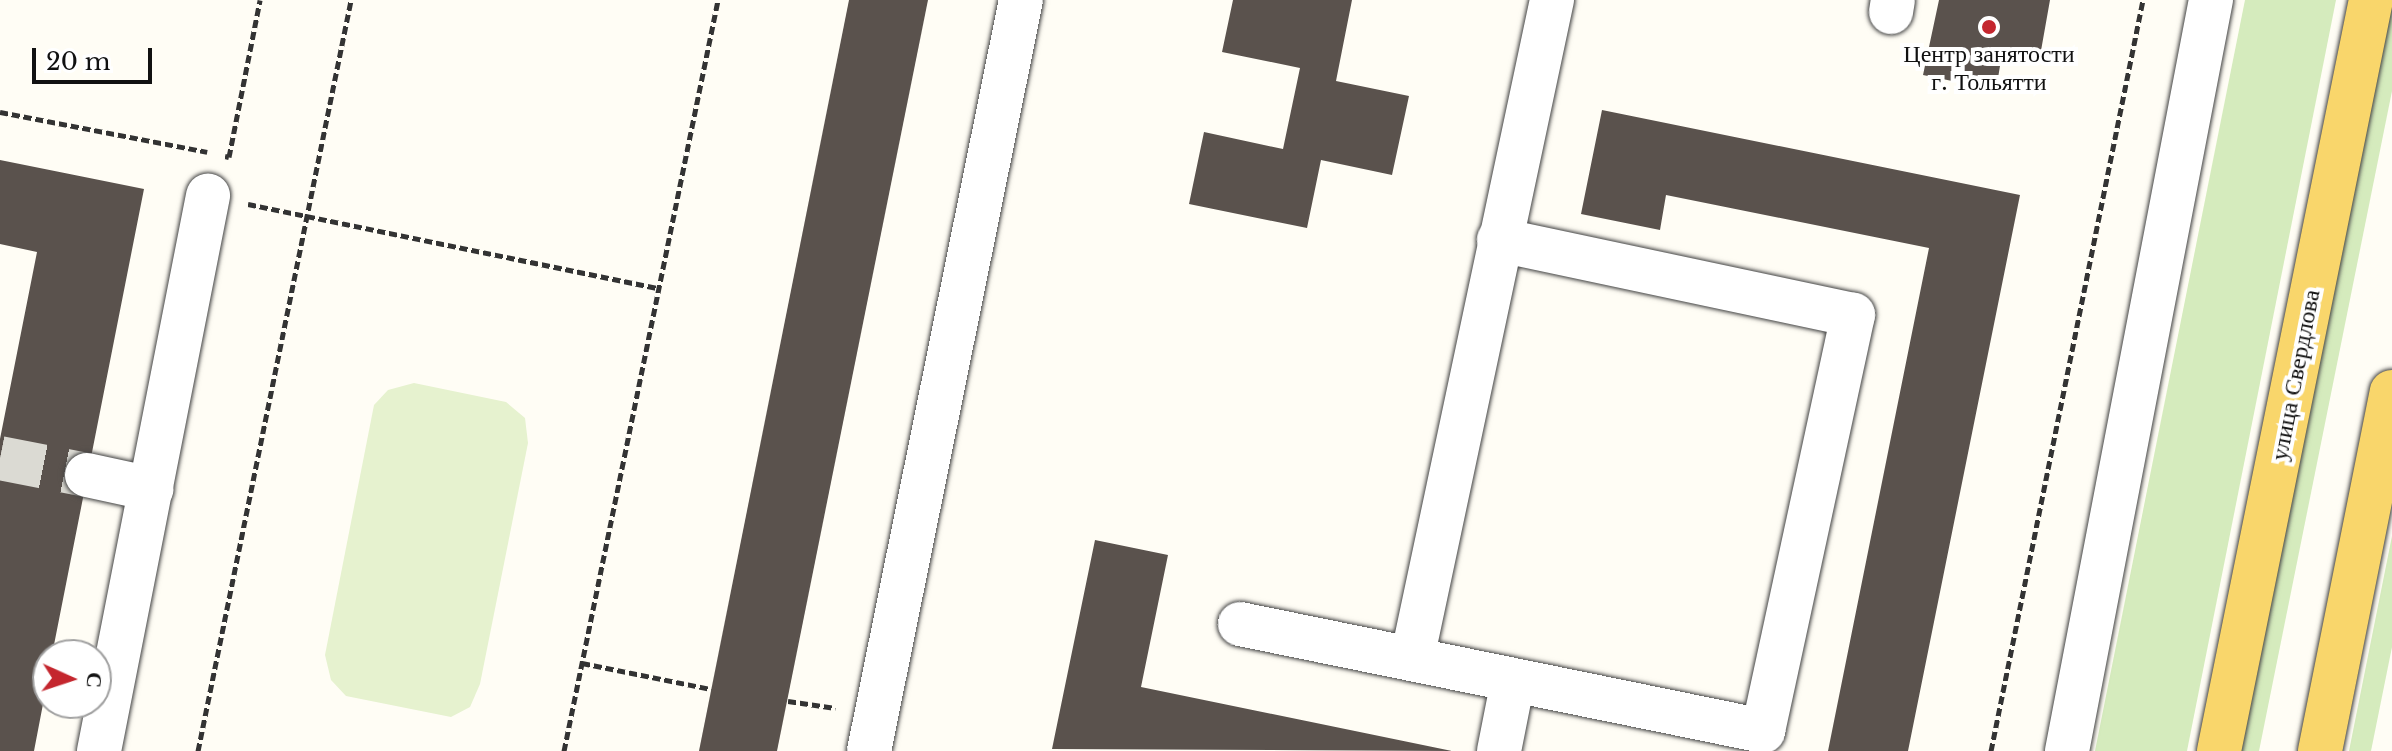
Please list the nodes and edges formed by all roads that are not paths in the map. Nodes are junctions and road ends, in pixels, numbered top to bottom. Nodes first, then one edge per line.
1 (1021, 0) edge
2 (1552, 0) edge
3 (2211, 0) edge
4 (2371, 0) edge
5 (208, 196) road end
6 (1499, 240) junction
7 (2392, 392) edge
8 (87, 475) tunnel mouth
9 (151, 489) junction
10 (1240, 624) dead end
11 (1412, 659) junction
12 (1513, 680) junction
13 (99, 751) edge
14 (869, 751) edge
15 (1499, 751) edge
16 (2067, 751) edge
17 (2219, 751) edge
18 (2320, 751) edge

1 - 14 street
2 - 6 street
3 - 16 street
4 - 17 main road, улица Свердлова
5 - 9 street
6 - 11 street
6 - 12 street
7 - 18 main road
8 - 9 street
9 - 13 street
10 - 11 street
11 - 12 street
12 - 15 street

